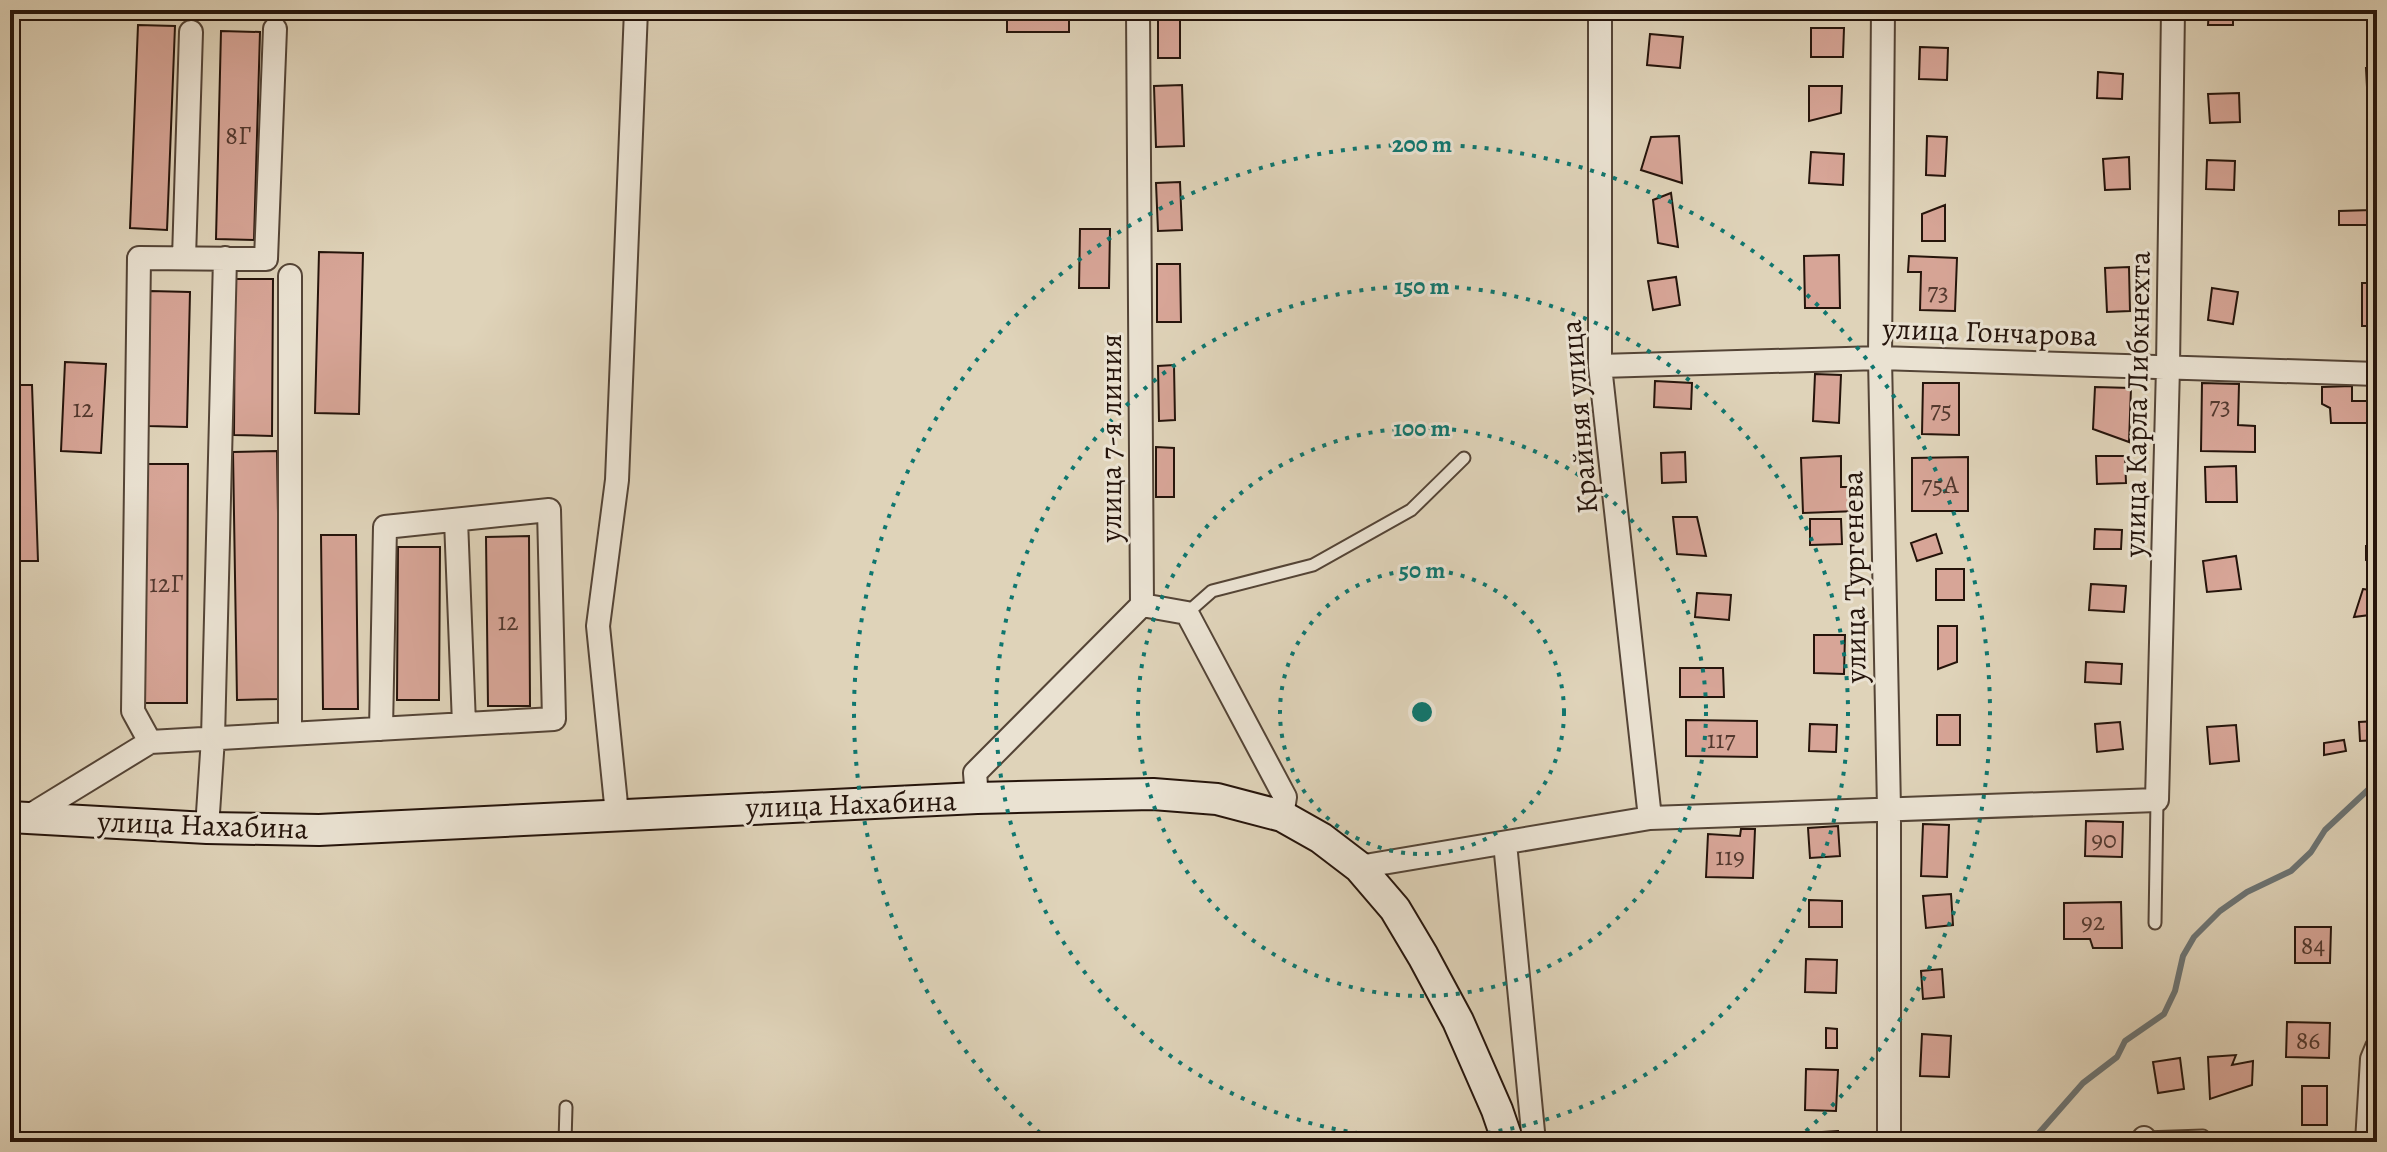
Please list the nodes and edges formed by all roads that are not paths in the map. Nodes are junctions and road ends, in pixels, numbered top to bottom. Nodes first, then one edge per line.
1 (636, 10) edge
2 (1138, 10) edge
3 (1600, 10) edge
4 (1883, 10) edge
5 (2173, 10) edge
6 (275, 29) dead end
7 (191, 32) dead end
8 (184, 258) junction
9 (225, 258) junction
10 (290, 276) dead end
11 (1880, 358) junction
12 (1600, 366) junction
13 (2168, 367) junction
14 (2377, 374) edge
15 (1464, 458) dead end
16 (456, 520) junction
17 (1142, 605) junction
18 (1187, 613) junction
19 (464, 724) junction
20 (381, 729) junction
21 (290, 734) junction
22 (213, 738) junction
23 (150, 742) junction
24 (977, 798) junction
25 (2157, 800) junction
26 (1889, 809) junction
27 (617, 814) junction
28 (1282, 816) junction
29 (18, 818) edge
30 (1650, 818) junction
31 (207, 828) junction
32 (1505, 843) junction
33 (1359, 867) junction
34 (2155, 923) dead end
35 (2377, 1047) edge
36 (566, 1107) dead end
37 (2203, 1136) dead end
38 (2144, 1140) edge
39 (565, 1142) edge
40 (1508, 1142) edge
41 (1534, 1142) edge
42 (1889, 1142) edge
43 (2367, 1142) edge

1 - 27 street
2 - 17 street, улица 7-я линия
3 - 12 street, Крайняя улица
4 - 11 street, улица Тургенева
5 - 13 street, улица Карла Либкнехта
6 - 9 street
7 - 8 street
8 - 9 street
8 - 23 street
9 - 22 street
10 - 21 street
11 - 12 street, улица Гончарова
11 - 13 street, улица Гончарова
11 - 26 street, улица Тургенева
12 - 30 street, Крайняя улица
13 - 14 street, улица Гончарова
13 - 25 street, улица Карла Либкнехта
15 - 18 lane
16 - 19 street
16 - 19 street
16 - 20 street
17 - 18 street
17 - 24 street
18 - 28 street
19 - 20 street
20 - 21 street
21 - 22 street
22 - 23 street
22 - 31 street
23 - 29 street
24 - 27 main road, улица Нахабина
24 - 28 main road, улица Нахабина
25 - 26 street
25 - 34 lane
26 - 30 street
26 - 42 street, улица Тургенева
27 - 31 main road, улица Нахабина
28 - 33 main road, улица Нахабина
29 - 31 main road, улица Нахабина
30 - 32 street
32 - 33 street
32 - 41 street
33 - 40 main road, улица Нахабина
35 - 43 street
36 - 39 lane
37 - 38 lane

